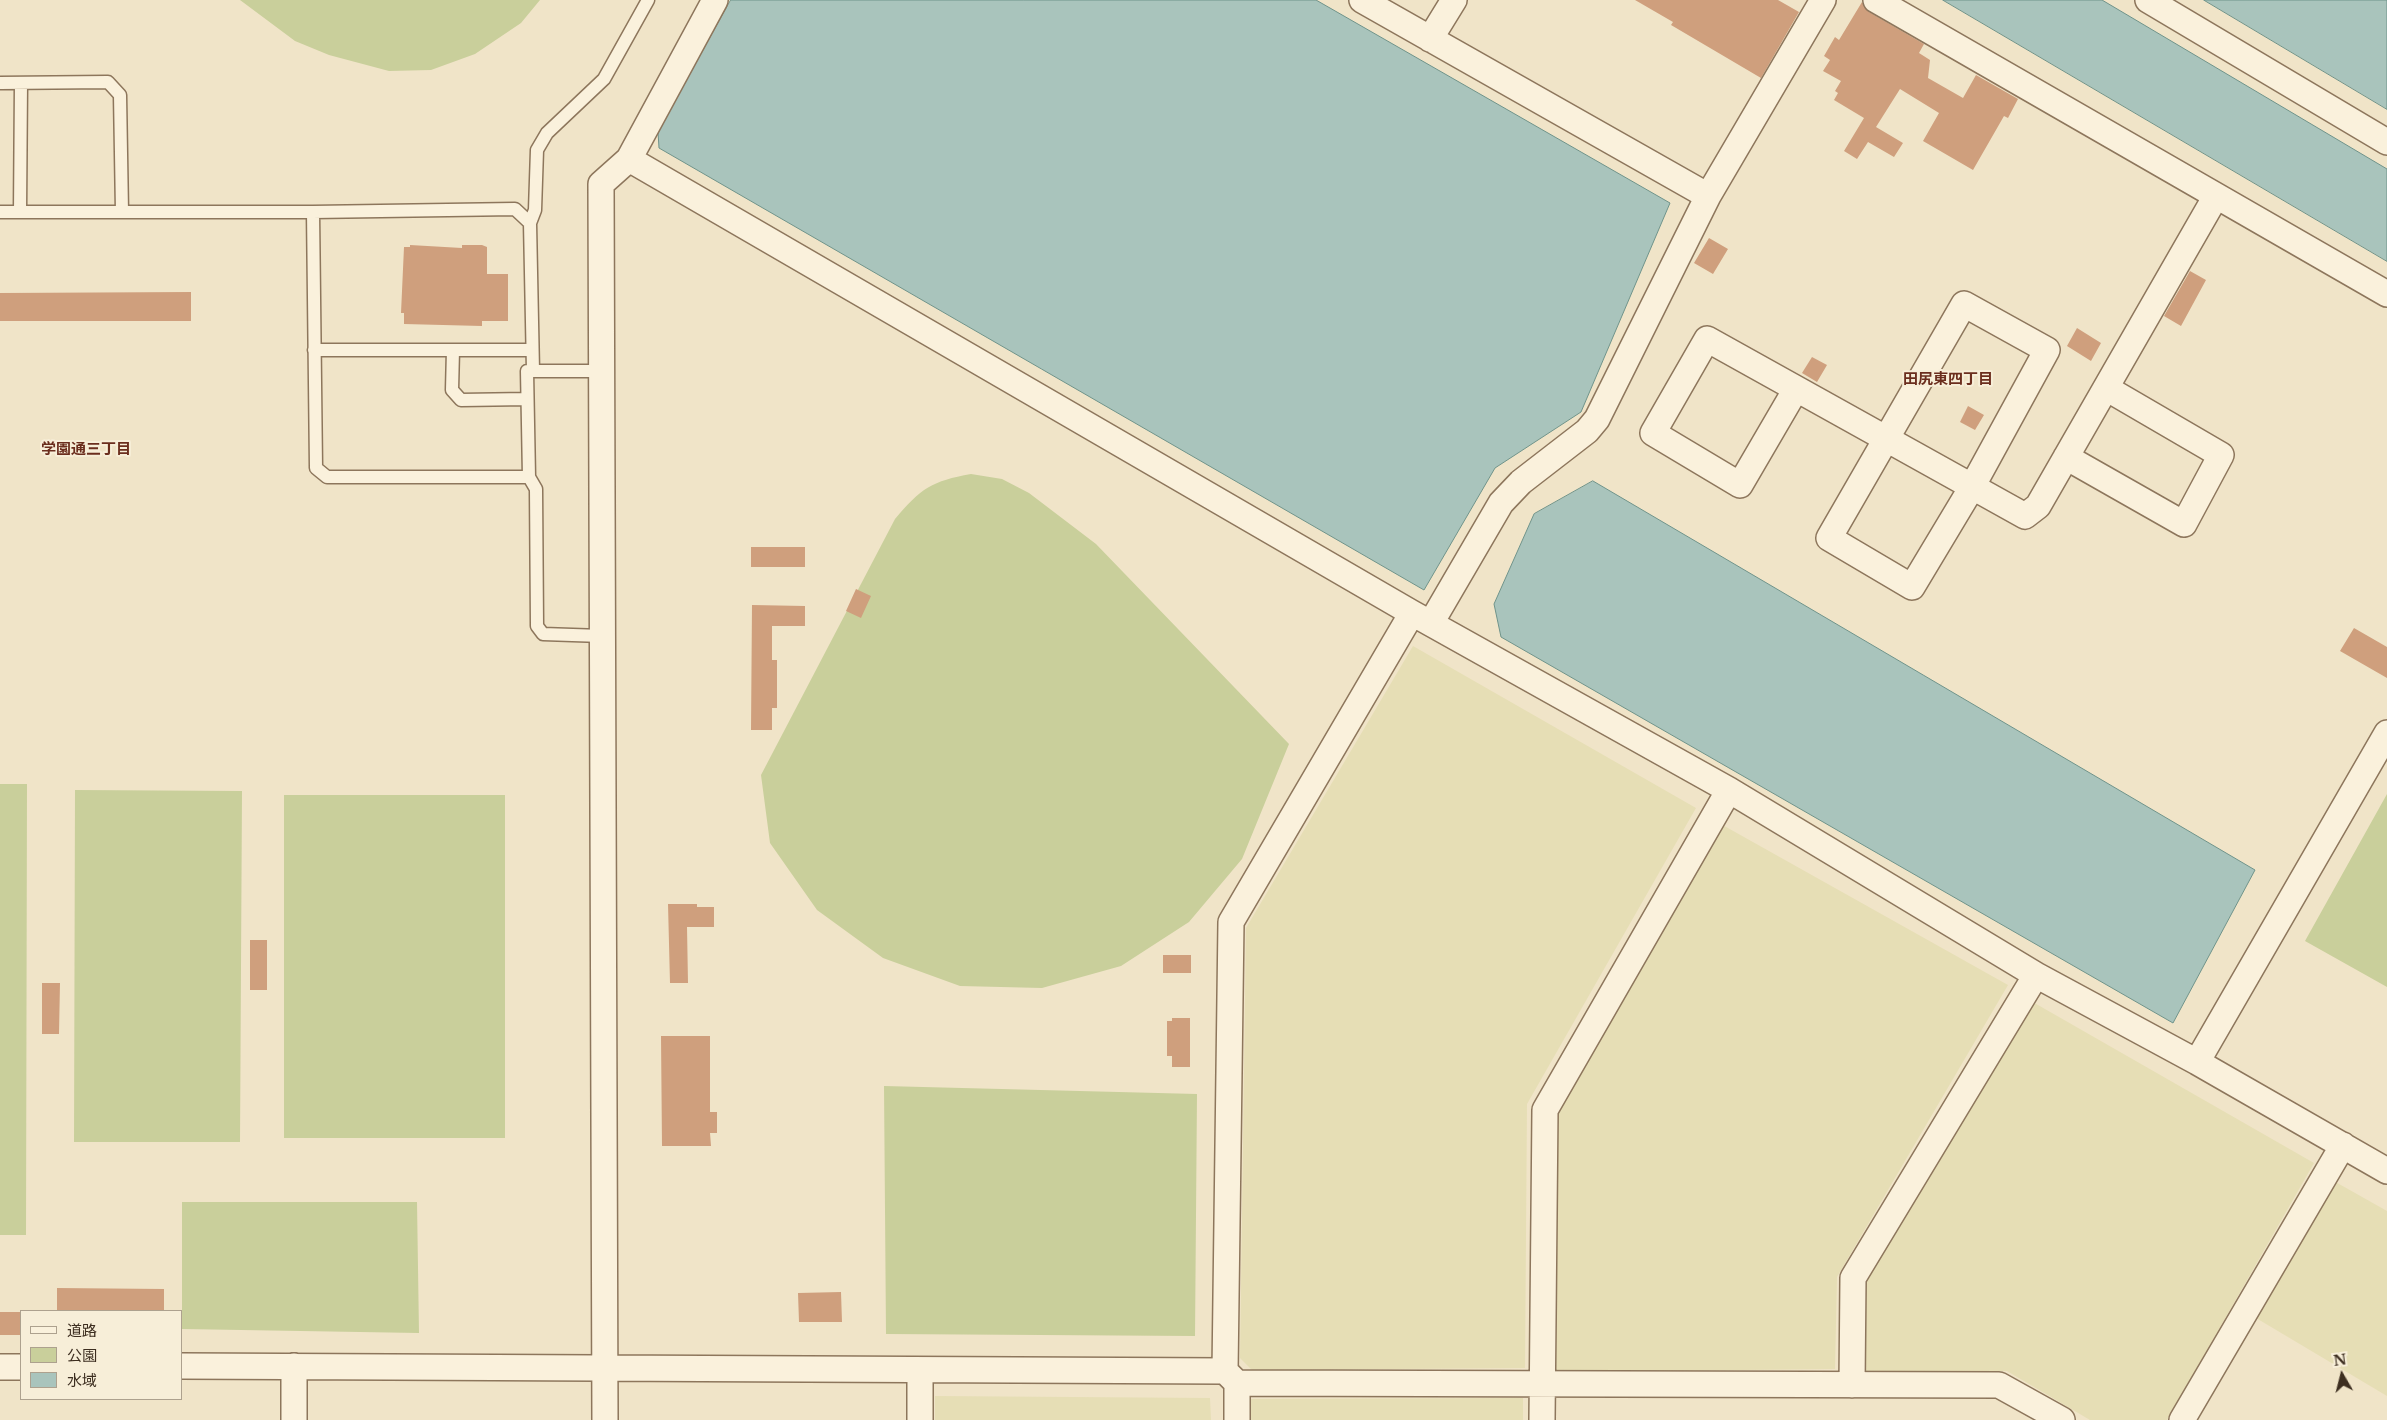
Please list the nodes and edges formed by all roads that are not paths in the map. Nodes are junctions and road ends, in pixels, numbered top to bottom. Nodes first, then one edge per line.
1 (648, 0) edge
2 (714, 0) edge
3 (1362, 0) edge
4 (1454, 0) edge
5 (1823, 0) edge
6 (1876, 0) edge
7 (2148, 0) edge
8 (1430, 39) junction
9 (21, 82) junction
10 (0, 83) edge
11 (2387, 142) edge
12 (629, 159) junction
13 (1708, 196) junction
14 (2216, 196) junction
15 (0, 212) edge
16 (20, 212) junction
17 (122, 212) junction
18 (313, 212) junction
19 (530, 223) junction
20 (2387, 294) edge
21 (314, 350) junction
22 (453, 350) junction
23 (532, 350) junction
24 (601, 370) junction
25 (533, 371) junction
26 (2106, 388) junction
27 (1796, 389) junction
28 (527, 399) junction
29 (1887, 439) junction
30 (2066, 457) junction
31 (529, 477) junction
32 (1972, 487) junction
33 (1421, 618) junction
34 (602, 636) junction
35 (2387, 733) edge
36 (1729, 790) junction
37 (2036, 975) junction
38 (2197, 1062) junction
39 (2343, 1145) junction
40 (2387, 1171) edge
41 (182, 1366) edge
42 (294, 1366) junction
43 (0, 1367) edge
44 (20, 1367) edge
45 (604, 1369) junction
46 (920, 1370) junction
47 (1231, 1377) junction
48 (1542, 1384) junction
49 (1852, 1385) junction
50 (294, 1420) edge
51 (605, 1420) edge
52 (920, 1420) edge
53 (1237, 1420) edge
54 (1542, 1420) edge
55 (2062, 1420) edge
56 (2182, 1420) edge

1 - 19 lane
2 - 12 street
3 - 8 street
4 - 8 street
5 - 13 street
6 - 14 street
7 - 11 street
8 - 13 street
9 - 10 lane
9 - 16 lane
9 - 17 lane
12 - 24 street
12 - 33 street
13 - 33 street
14 - 20 street
14 - 26 street
15 - 16 lane
16 - 17 lane
17 - 18 lane
18 - 19 lane
18 - 21 lane
19 - 23 lane
21 - 22 lane
21 - 31 lane
22 - 23 lane
22 - 28 lane
23 - 25 lane
24 - 25 lane
24 - 34 street
25 - 28 lane
26 - 30 street
26 - 30 street
27 - 27 street
27 - 29 street
28 - 31 lane
29 - 32 street
29 - 32 street
29 - 32 street
30 - 32 street
31 - 34 lane
33 - 36 street
33 - 47 street
34 - 45 street
35 - 38 street
36 - 37 street
36 - 48 street
37 - 38 street
37 - 49 street
38 - 39 street
39 - 40 street
39 - 56 street
41 - 42 street
42 - 45 street
42 - 50 street
43 - 44 street
45 - 46 street
45 - 51 street
46 - 47 street
46 - 52 street
47 - 48 street
47 - 53 street
48 - 49 street
48 - 54 street
49 - 55 street

